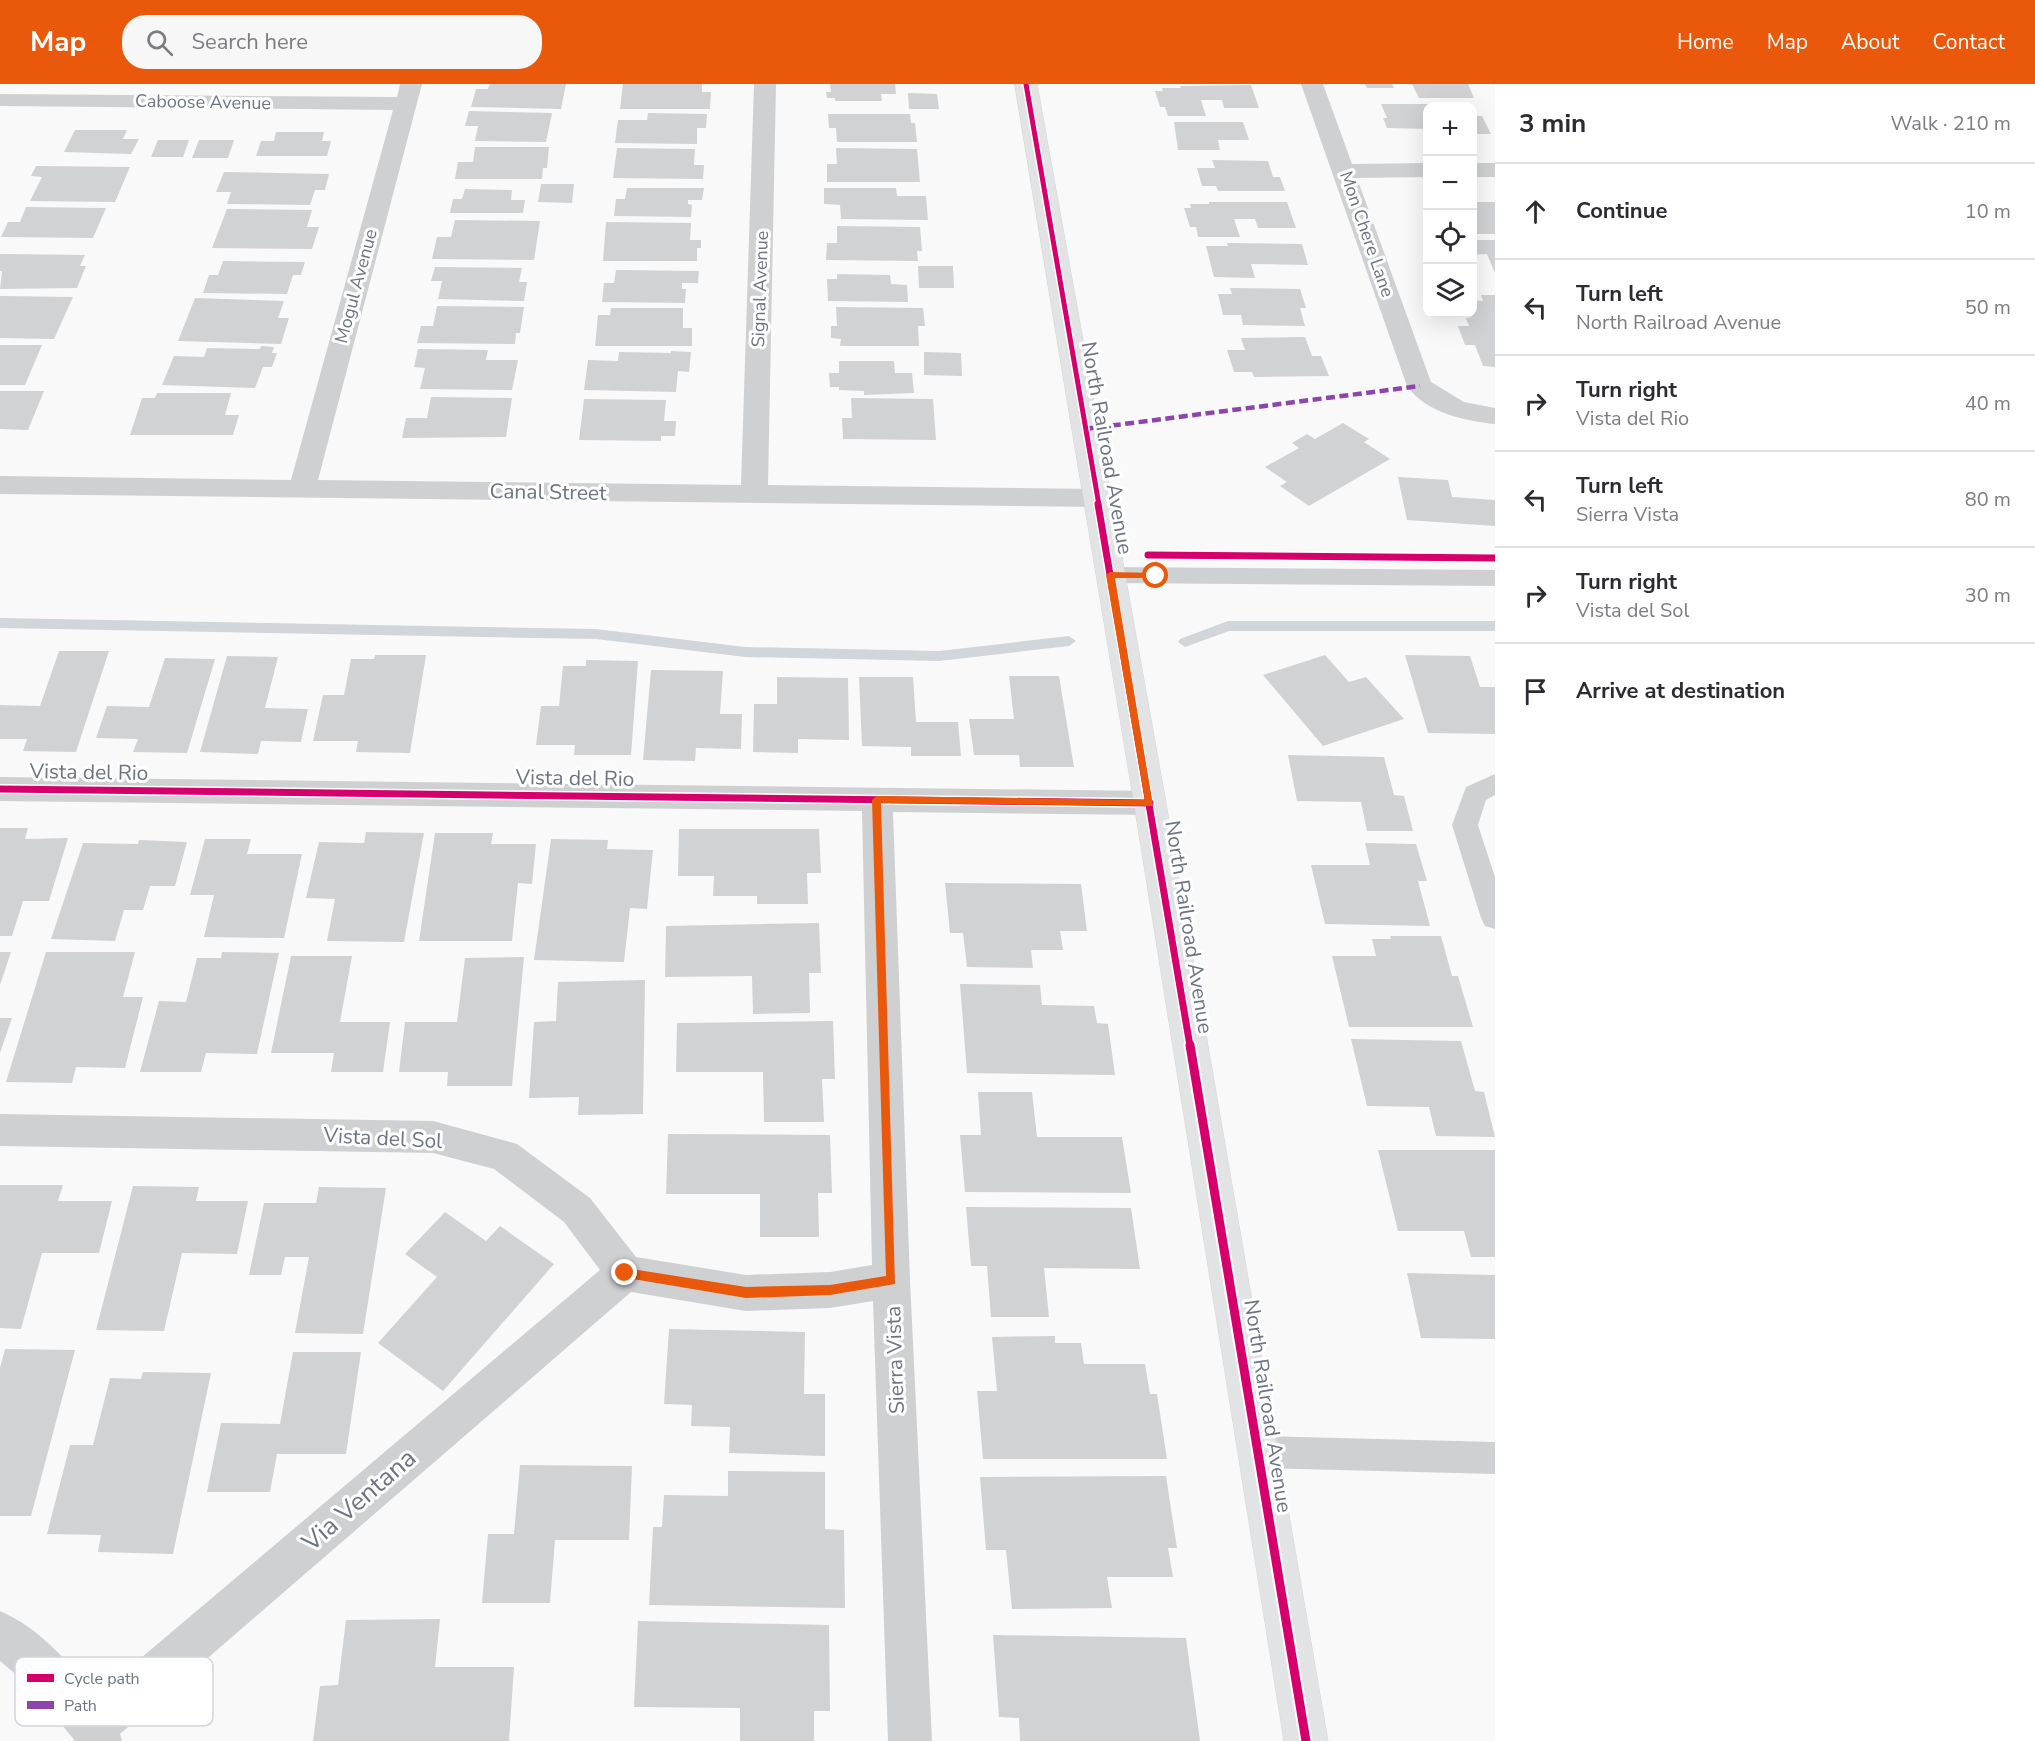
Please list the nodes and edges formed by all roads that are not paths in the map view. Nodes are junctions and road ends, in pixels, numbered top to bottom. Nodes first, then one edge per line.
1 (765, 84) edge
2 (1026, 84) edge
3 (1312, 84) edge
4 (408, 94) edge
5 (1, 102) edge
6 (1423, 170) edge
7 (1477, 170) edge
8 (1495, 170) edge
9 (1345, 171) junction
10 (1495, 416) edge
11 (0, 485) edge
12 (302, 489) junction
13 (754, 494) junction
14 (1097, 498) junction
15 (1110, 575) junction
16 (1495, 578) edge
17 (1495, 784) edge
18 (0, 789) edge
19 (877, 800) junction
20 (1150, 803) junction
21 (1495, 918) edge
22 (0, 1130) edge
23 (625, 1273) junction
24 (891, 1280) junction
25 (1258, 1452) junction
26 (1495, 1458) edge
27 (0, 1633) edge
28 (30, 1657) edge
29 (185, 1657) edge
30 (910, 1741) edge
31 (1306, 1741) edge

1 - 13 street, Signal Avenue
2 - 14 street, North Railroad Avenue
3 - 9 street, Mon Chere Lane
4 - 5 street, Caboose Avenue
4 - 12 street, Mogul Avenue
6 - 9 street
7 - 8 street
9 - 10 street, Mon Chere Lane
11 - 12 street, Canal Street
12 - 13 street, Canal Street
13 - 14 street, Canal Street
14 - 15 street, North Railroad Avenue
15 - 16 lane
15 - 20 street, North Railroad Avenue
17 - 21 lane
18 - 19 street, Vista del Rio
19 - 20 street, Vista del Rio
19 - 24 street, Sierra Vista
20 - 25 street, North Railroad Avenue
22 - 23 street, Vista del Sol
23 - 24 street
23 - 29 street, Via Ventana
24 - 30 street, Sierra Vista
25 - 26 lane
25 - 31 street, North Railroad Avenue
27 - 28 street

